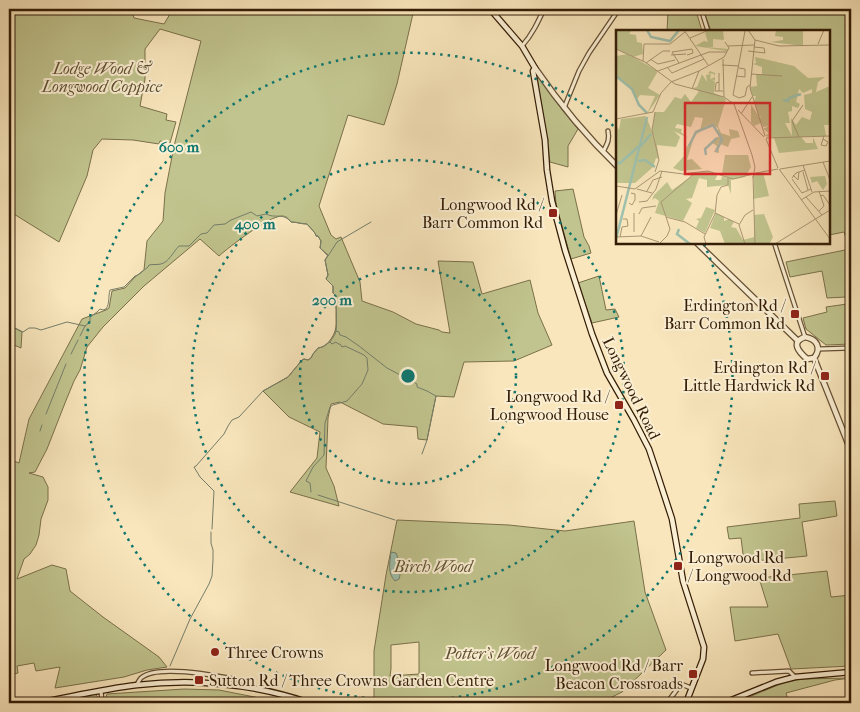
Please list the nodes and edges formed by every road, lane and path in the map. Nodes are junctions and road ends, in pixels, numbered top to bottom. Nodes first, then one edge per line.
1 (490, 9) edge
2 (544, 9) edge
3 (619, 9) edge
4 (701, 9) edge
5 (708, 30) edge
6 (522, 46) junction
7 (535, 68) junction
8 (564, 108) junction
9 (608, 131) dead end
10 (603, 153) junction
11 (616, 165) edge
12 (698, 244) edge
13 (775, 244) edge
14 (805, 337) junction
15 (798, 341) junction
16 (851, 348) edge
17 (819, 349) junction
18 (814, 358) junction
19 (851, 451) edge
20 (851, 672) edge
21 (752, 673) dead end
22 (795, 677) junction
23 (136, 685) junction
24 (252, 688) junction
25 (691, 688) junction
26 (100, 691) junction
27 (36, 703) edge
28 (100, 703) edge
29 (310, 703) edge
30 (667, 703) edge
31 (688, 703) edge
32 (724, 703) edge

1 - 6 main road
2 - 6 street
3 - 8 street
4 - 5 street
6 - 7 main road
7 - 8 main road
7 - 25 main road, Longwood Road
8 - 10 main road
9 - 10 street
10 - 11 main road
12 - 15 main road
13 - 14 street
14 - 15 main road
14 - 17 main road
15 - 18 main road
16 - 17 street
17 - 18 main road
18 - 19 main road
20 - 22 main road
21 - 22 street
22 - 32 main road
23 - 24 main road
23 - 24 street
23 - 26 main road
24 - 29 main road
25 - 30 street
25 - 31 main road, Longwood Road
26 - 27 main road
26 - 28 street

